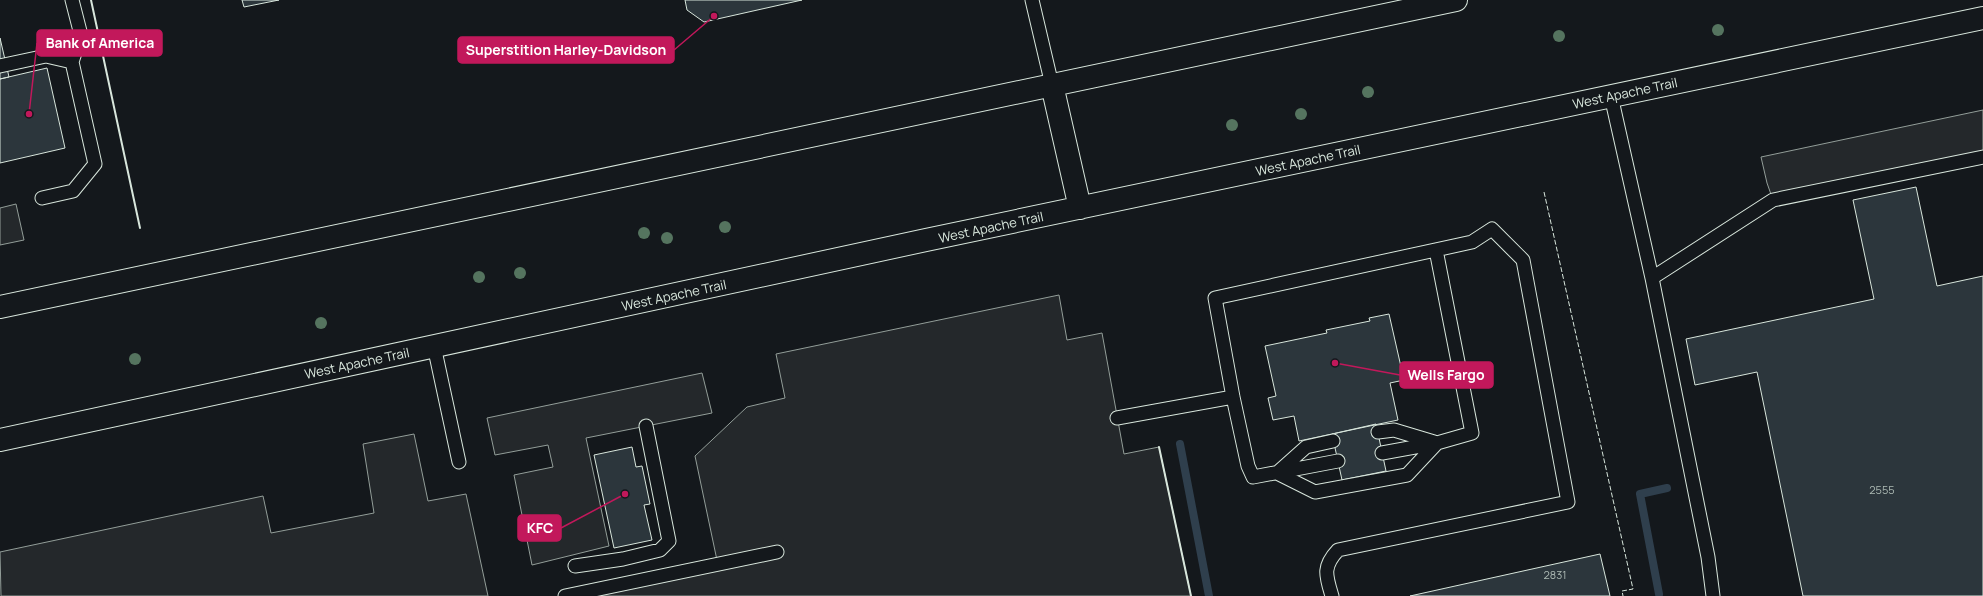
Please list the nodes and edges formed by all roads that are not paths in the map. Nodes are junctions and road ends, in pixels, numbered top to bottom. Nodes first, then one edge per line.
1 (72, 0) edge
2 (1032, 0) edge
3 (1456, 0) edge
4 (1983, 18) edge
5 (72, 62) junction
6 (0, 66) edge
7 (1052, 85) junction
8 (1611, 96) junction
9 (1983, 157) edge
10 (42, 198) dead end
11 (1080, 208) junction
12 (1436, 250) junction
13 (1652, 278) junction
14 (0, 307) edge
15 (434, 346) junction
16 (1233, 397) junction
17 (1117, 418) dead end
18 (646, 426) dead end
19 (1378, 432) dead end
20 (0, 440) edge
21 (1333, 441) dead end
22 (1437, 443) junction
23 (1382, 453) dead end
24 (1338, 461) dead end
25 (459, 462) dead end
26 (1277, 473) junction
27 (778, 552) dead end
28 (575, 566) dead end
29 (566, 596) edge
30 (1332, 596) edge
31 (1713, 596) edge

1 - 5 lane
2 - 7 lane
3 - 7 main road
4 - 8 main road, West Apache Trail
5 - 6 lane
5 - 10 lane
7 - 11 main road
7 - 14 main road
8 - 11 main road, West Apache Trail
8 - 13 lane
9 - 13 lane
11 - 15 main road, West Apache Trail
12 - 16 lane
12 - 22 lane
12 - 30 lane
13 - 31 lane
15 - 20 main road, West Apache Trail
15 - 25 lane
16 - 17 lane
16 - 26 lane
18 - 28 lane
19 - 22 lane
21 - 26 lane
22 - 23 lane
22 - 26 lane
24 - 26 lane
27 - 29 lane

